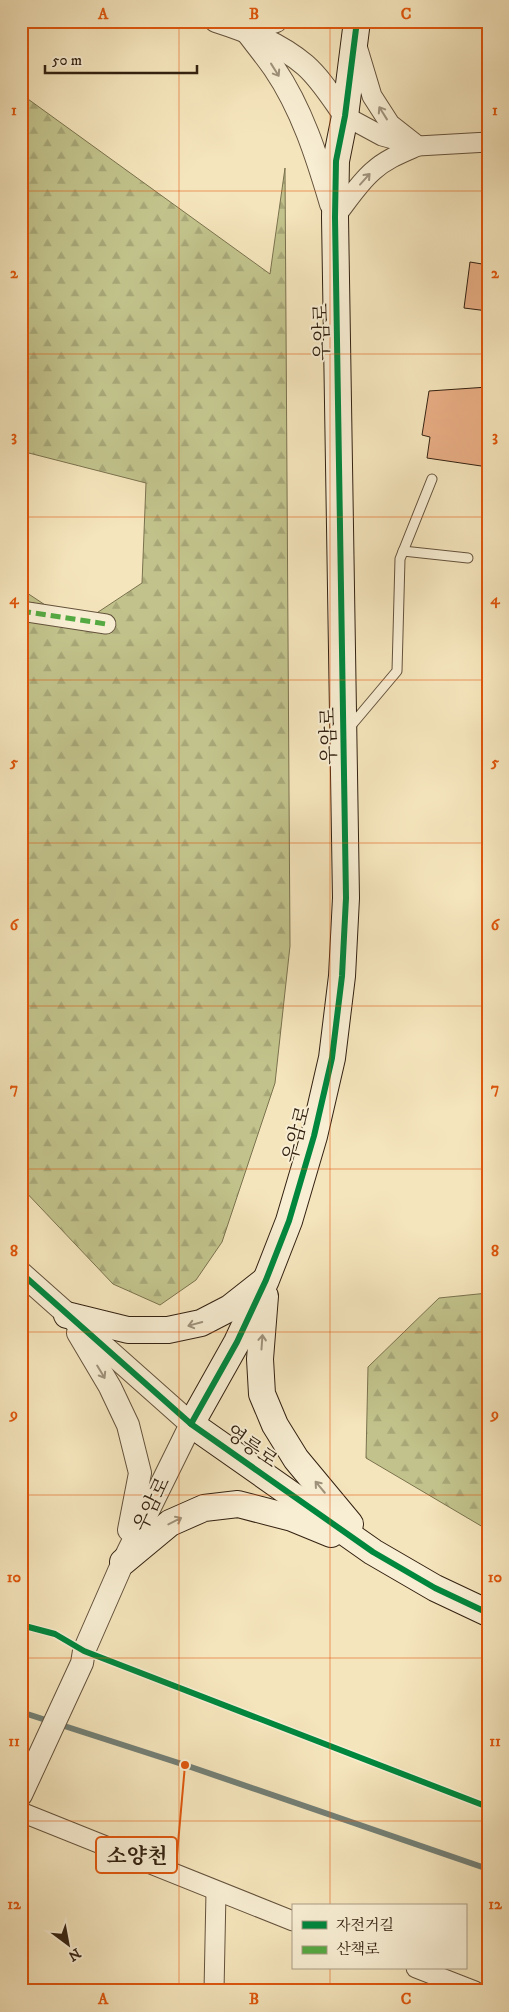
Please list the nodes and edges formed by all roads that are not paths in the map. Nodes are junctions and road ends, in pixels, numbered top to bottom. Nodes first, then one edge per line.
1 (216, 21) edge
2 (276, 21) edge
3 (242, 26) edge
4 (356, 31) edge
5 (345, 116) junction
6 (488, 142) edge
7 (418, 146) junction
8 (335, 217) junction
9 (432, 479) dead end
10 (403, 551) junction
11 (468, 558) dead end
12 (21, 611) edge
13 (106, 624) dead end
14 (344, 734) junction
15 (21, 1273) edge
16 (266, 1280) junction
17 (67, 1315) junction
18 (191, 1424) junction
19 (373, 1552) junction
20 (123, 1562) junction
21 (488, 1613) edge
22 (26, 1786) edge
23 (21, 1812) edge
24 (216, 1892) junction
25 (292, 1921) edge
26 (421, 1970) edge
27 (214, 1991) edge
28 (475, 1991) edge

1 - 3 street
2 - 3 street
3 - 5 street
3 -> 8 street
4 - 5 main road, 우암로
7 -> 4 street
5 - 7 street
5 - 8 main road, 우암로
6 - 7 street
8 -> 7 street
8 - 14 main road, 우암로
9 - 10 lane
10 - 11 lane
10 - 14 lane
12 - 13 street
14 - 16 main road, 우암로
15 - 17 street, 영릉로
16 -> 17 main road
16 - 18 main road, 우암로
19 -> 16 main road
17 - 18 street, 영릉로
17 -> 20 street
18 - 19 main road, 영릉로
18 - 20 street, 우암로
20 -> 19 main road
19 - 21 main road, 영릉로
20 - 22 street, 우암로
23 - 24 street
24 - 25 street
24 - 27 street
26 - 28 street

